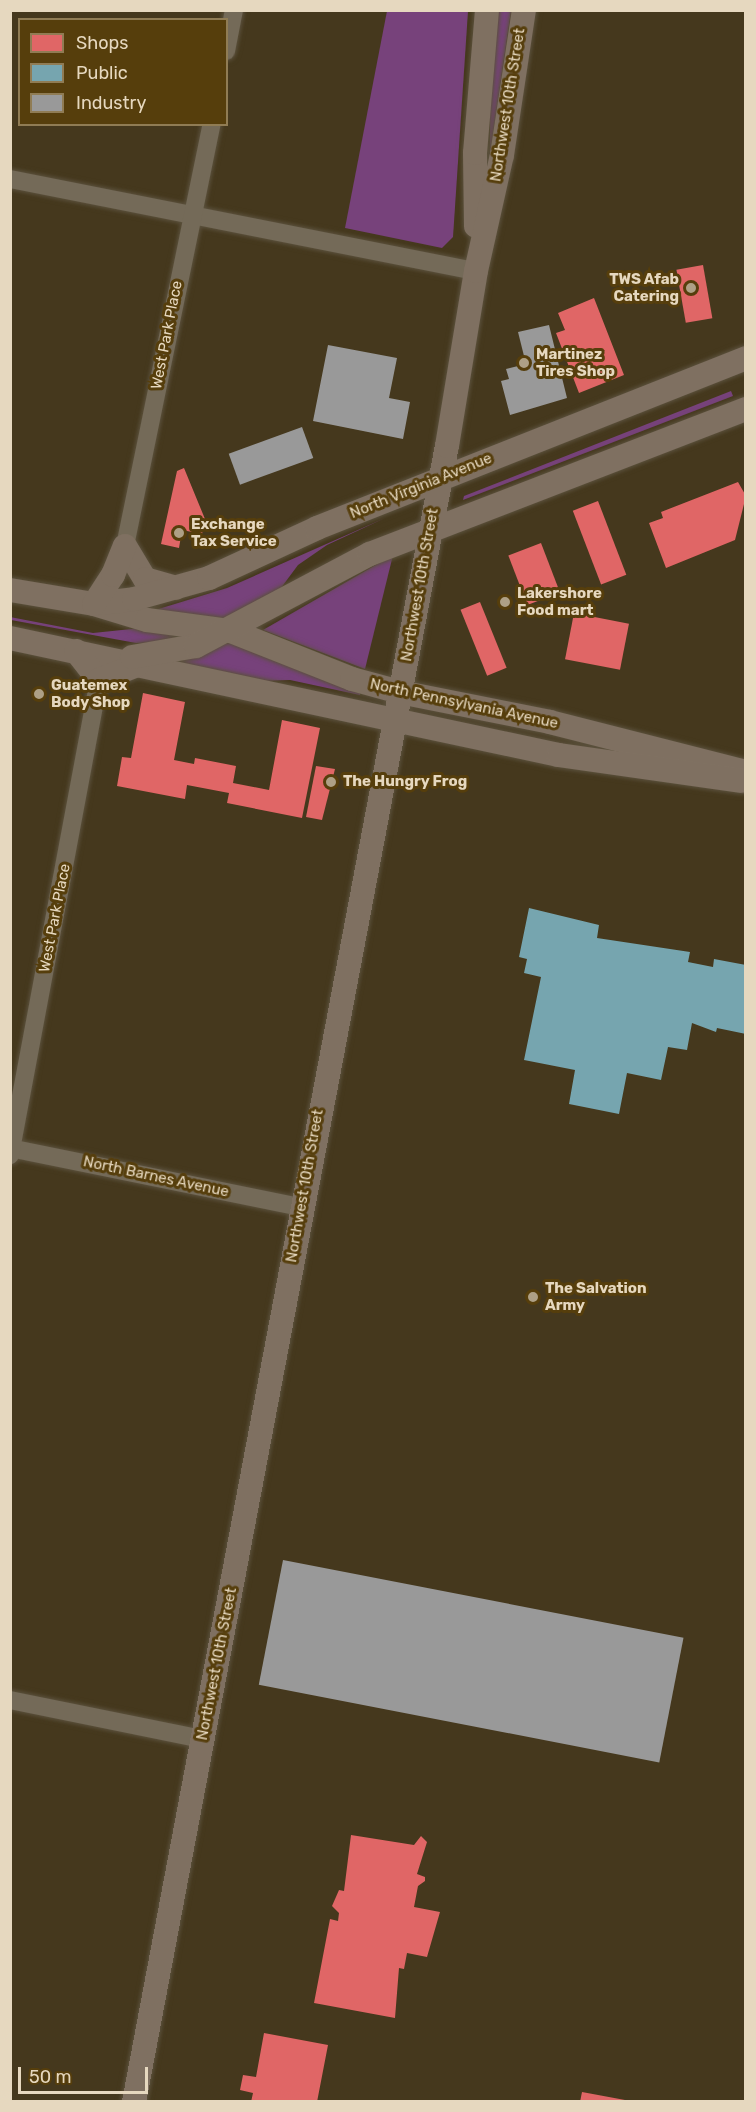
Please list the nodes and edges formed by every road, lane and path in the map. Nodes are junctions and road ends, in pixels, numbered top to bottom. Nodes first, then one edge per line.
1 (234, 10) edge
2 (487, 10) edge
3 (524, 10) edge
4 (228, 41) edge
5 (212, 126) edge
6 (10, 178) edge
7 (193, 214) junction
8 (476, 270) junction
9 (746, 358) edge
10 (745, 408) edge
11 (440, 478) junction
12 (430, 530) junction
13 (124, 546) junction
14 (176, 588) junction
15 (10, 590) edge
16 (94, 604) junction
17 (231, 631) junction
18 (10, 638) edge
19 (75, 651) junction
20 (115, 660) junction
21 (140, 665) junction
22 (99, 680) junction
23 (400, 692) junction
24 (394, 721) junction
25 (746, 772) edge
26 (746, 781) edge
27 (11, 1151) edge
28 (301, 1207) junction
29 (10, 1700) edge
30 (201, 1738) junction
31 (134, 2102) edge

1 - 4 street
2 - 8 main road, Northwest 10th Street
3 - 8 main road, Northwest 10th Street
5 - 7 street, West Park Place
6 - 7 street
7 - 8 street
7 - 13 street, West Park Place
8 - 11 main road, Northwest 10th Street
9 - 11 main road, North Virginia Avenue
10 - 12 main road
11 - 12 main road, Northwest 10th Street
11 - 14 main road, North Virginia Avenue
12 - 17 main road
12 - 23 main road, Northwest 10th Street
13 - 14 main road
13 - 16 main road
14 - 16 main road, North Virginia Avenue
15 - 16 main road, North Pennsylvania Avenue
16 - 17 main road, North Pennsylvania Avenue
17 - 20 main road
17 - 23 main road, North Pennsylvania Avenue
18 - 19 main road, North Pennsylvania Avenue
19 - 20 main road, North Pennsylvania Avenue
19 - 22 main road
20 - 21 main road, North Pennsylvania Avenue
21 - 22 main road
21 - 24 main road, North Pennsylvania Avenue
22 - 27 street, West Park Place
23 - 24 main road, Northwest 10th Street
23 - 25 main road, North Pennsylvania Avenue
24 - 26 main road, North Pennsylvania Avenue
24 - 28 main road, Northwest 10th Street
27 - 28 street, North Barnes Avenue
28 - 30 main road, Northwest 10th Street
29 - 30 street
30 - 31 main road, Northwest 10th Street

